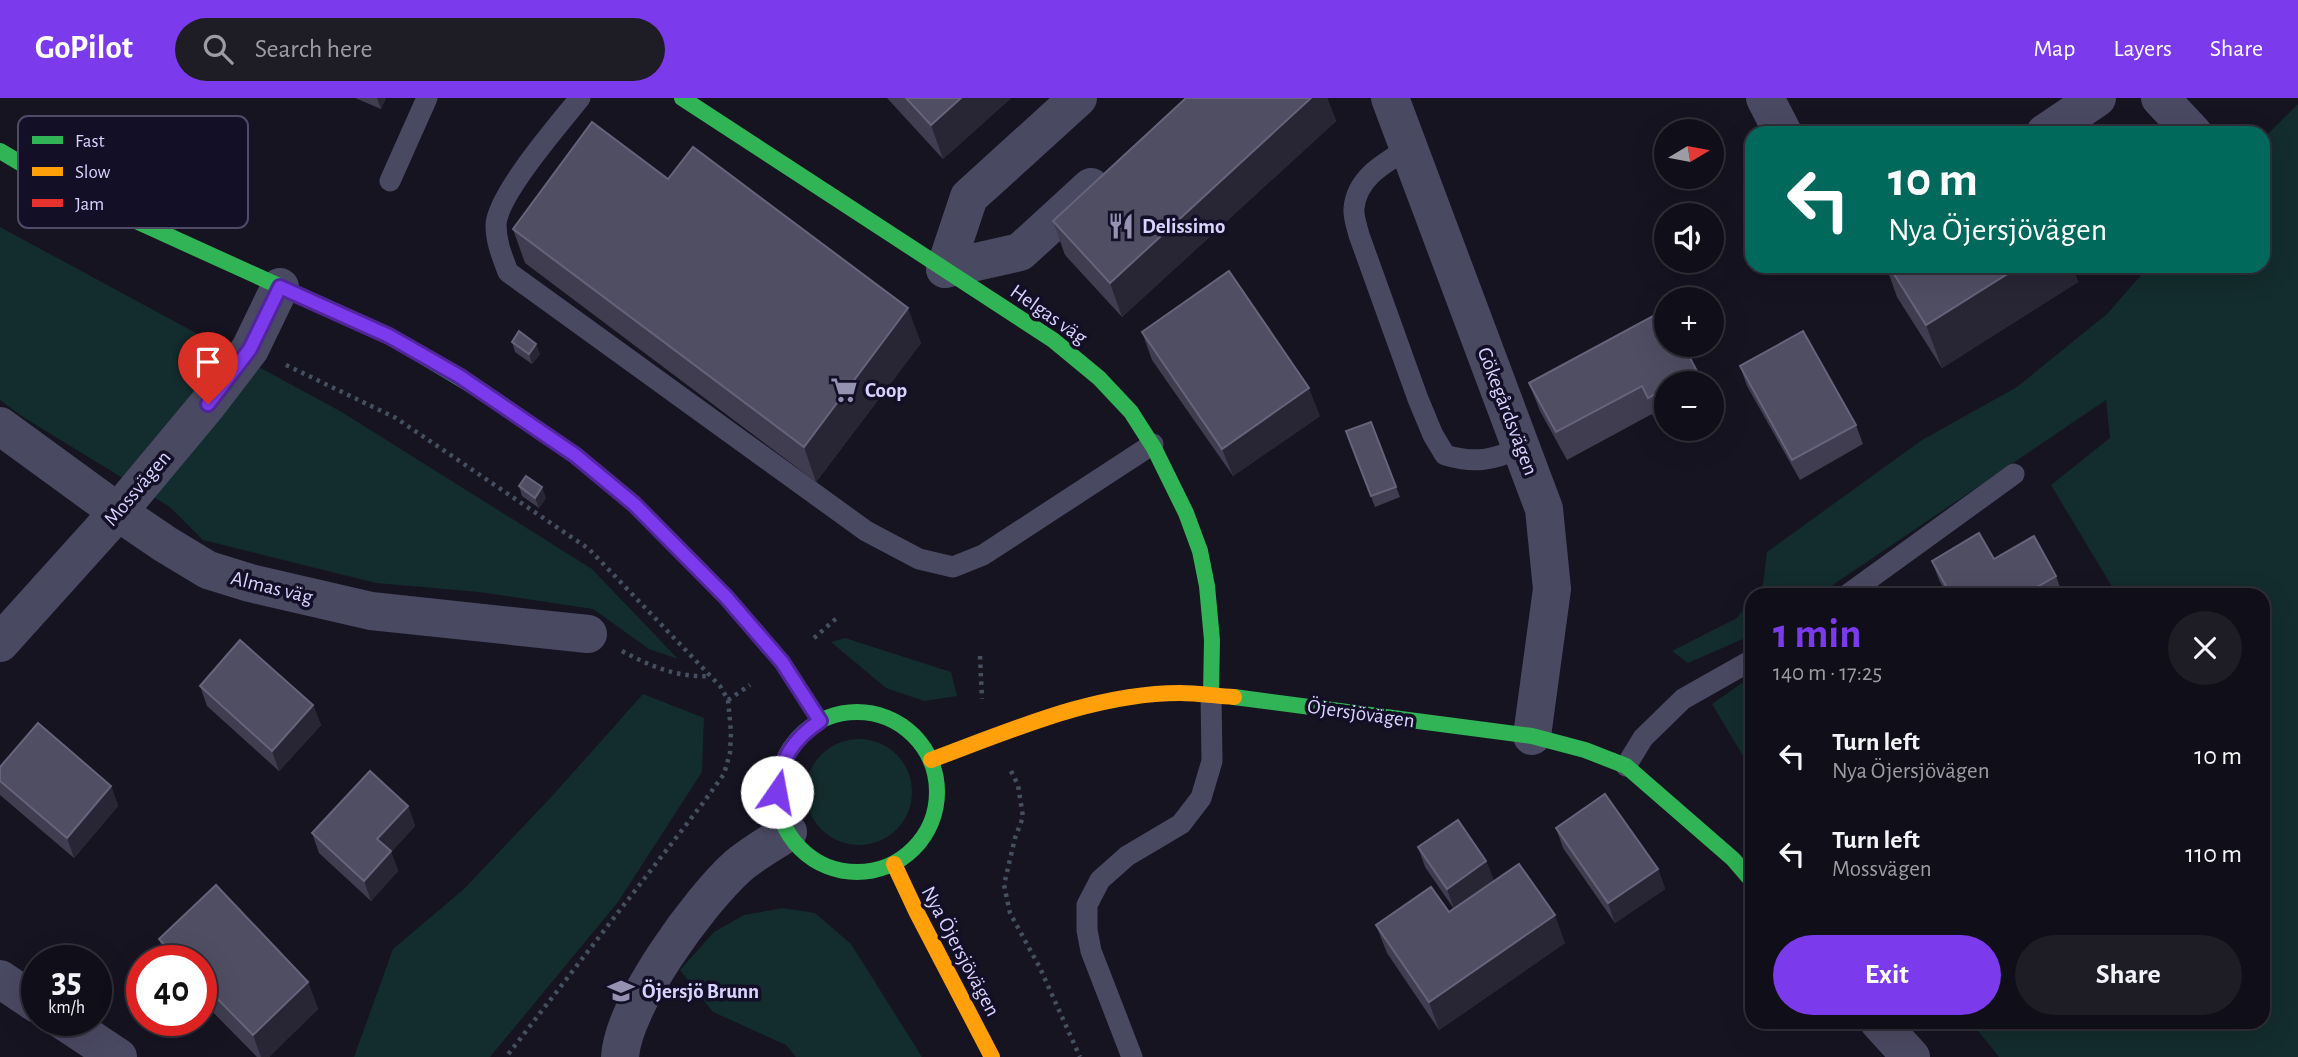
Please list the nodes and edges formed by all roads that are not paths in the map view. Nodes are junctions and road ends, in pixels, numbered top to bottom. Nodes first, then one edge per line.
1 (428, 98) edge
2 (580, 98) edge
3 (682, 98) edge
4 (1078, 98) edge
5 (1390, 98) edge
6 (1765, 98) edge
7 (2097, 98) edge
8 (2160, 98) edge
9 (1779, 126) edge
10 (2055, 126) edge
11 (2186, 126) edge
12 (1409, 148) junction
13 (0, 151) edge
14 (1119, 161) edge
15 (18, 162) edge
16 (390, 181) dead end
17 (151, 228) edge
18 (945, 269) junction
19 (280, 287) junction
20 (0, 426) edge
21 (1153, 444) junction
22 (1521, 448) junction
23 (2014, 474) dead end
24 (118, 512) junction
25 (1857, 588) edge
26 (589, 634) road end
27 (0, 643) edge
28 (1745, 664) edge
29 (1212, 694) junction
30 (820, 721) junction
31 (1532, 736) junction
32 (931, 760) junction
33 (1626, 766) junction
34 (788, 832) junction
35 (894, 863) junction
36 (1745, 873) edge
37 (0, 979) edge
38 (21, 993) edge
39 (1885, 1029) edge
40 (86, 1036) edge
41 (118, 1057) edge
42 (620, 1057) edge
43 (992, 1057) edge
44 (1132, 1057) edge
45 (1911, 1057) edge

1 - 16 lane
2 - 21 lane
3 - 18 street, Helgas väg
4 - 18 street
5 - 12 street, Gökegårdsvägen
6 - 9 street
7 - 10 street
8 - 11 street
12 - 22 street, Gökegårdsvägen
12 - 22 lane
13 - 15 street
14 - 18 street
17 - 19 street
18 - 21 street, Helgas väg
19 - 24 street, Mossvägen
19 - 30 street
20 - 24 street, Almas väg
21 - 29 street, Helgas väg
22 - 31 street, Gökegårdsvägen
23 - 25 lane
24 - 26 street, Almas väg
24 - 27 street, Mossvägen
28 - 33 lane
29 - 31 street, Öjersjövägen
29 - 32 street, Öjersjövägen
29 - 44 lane
30 - 32 street
30 - 34 street
31 - 33 street, Öjersjövägen
32 - 35 street
33 - 36 street, Öjersjövägen
34 - 35 street
34 - 42 street
35 - 43 street, Nya Öjersjövägen
37 - 38 street
39 - 45 street
40 - 41 street

